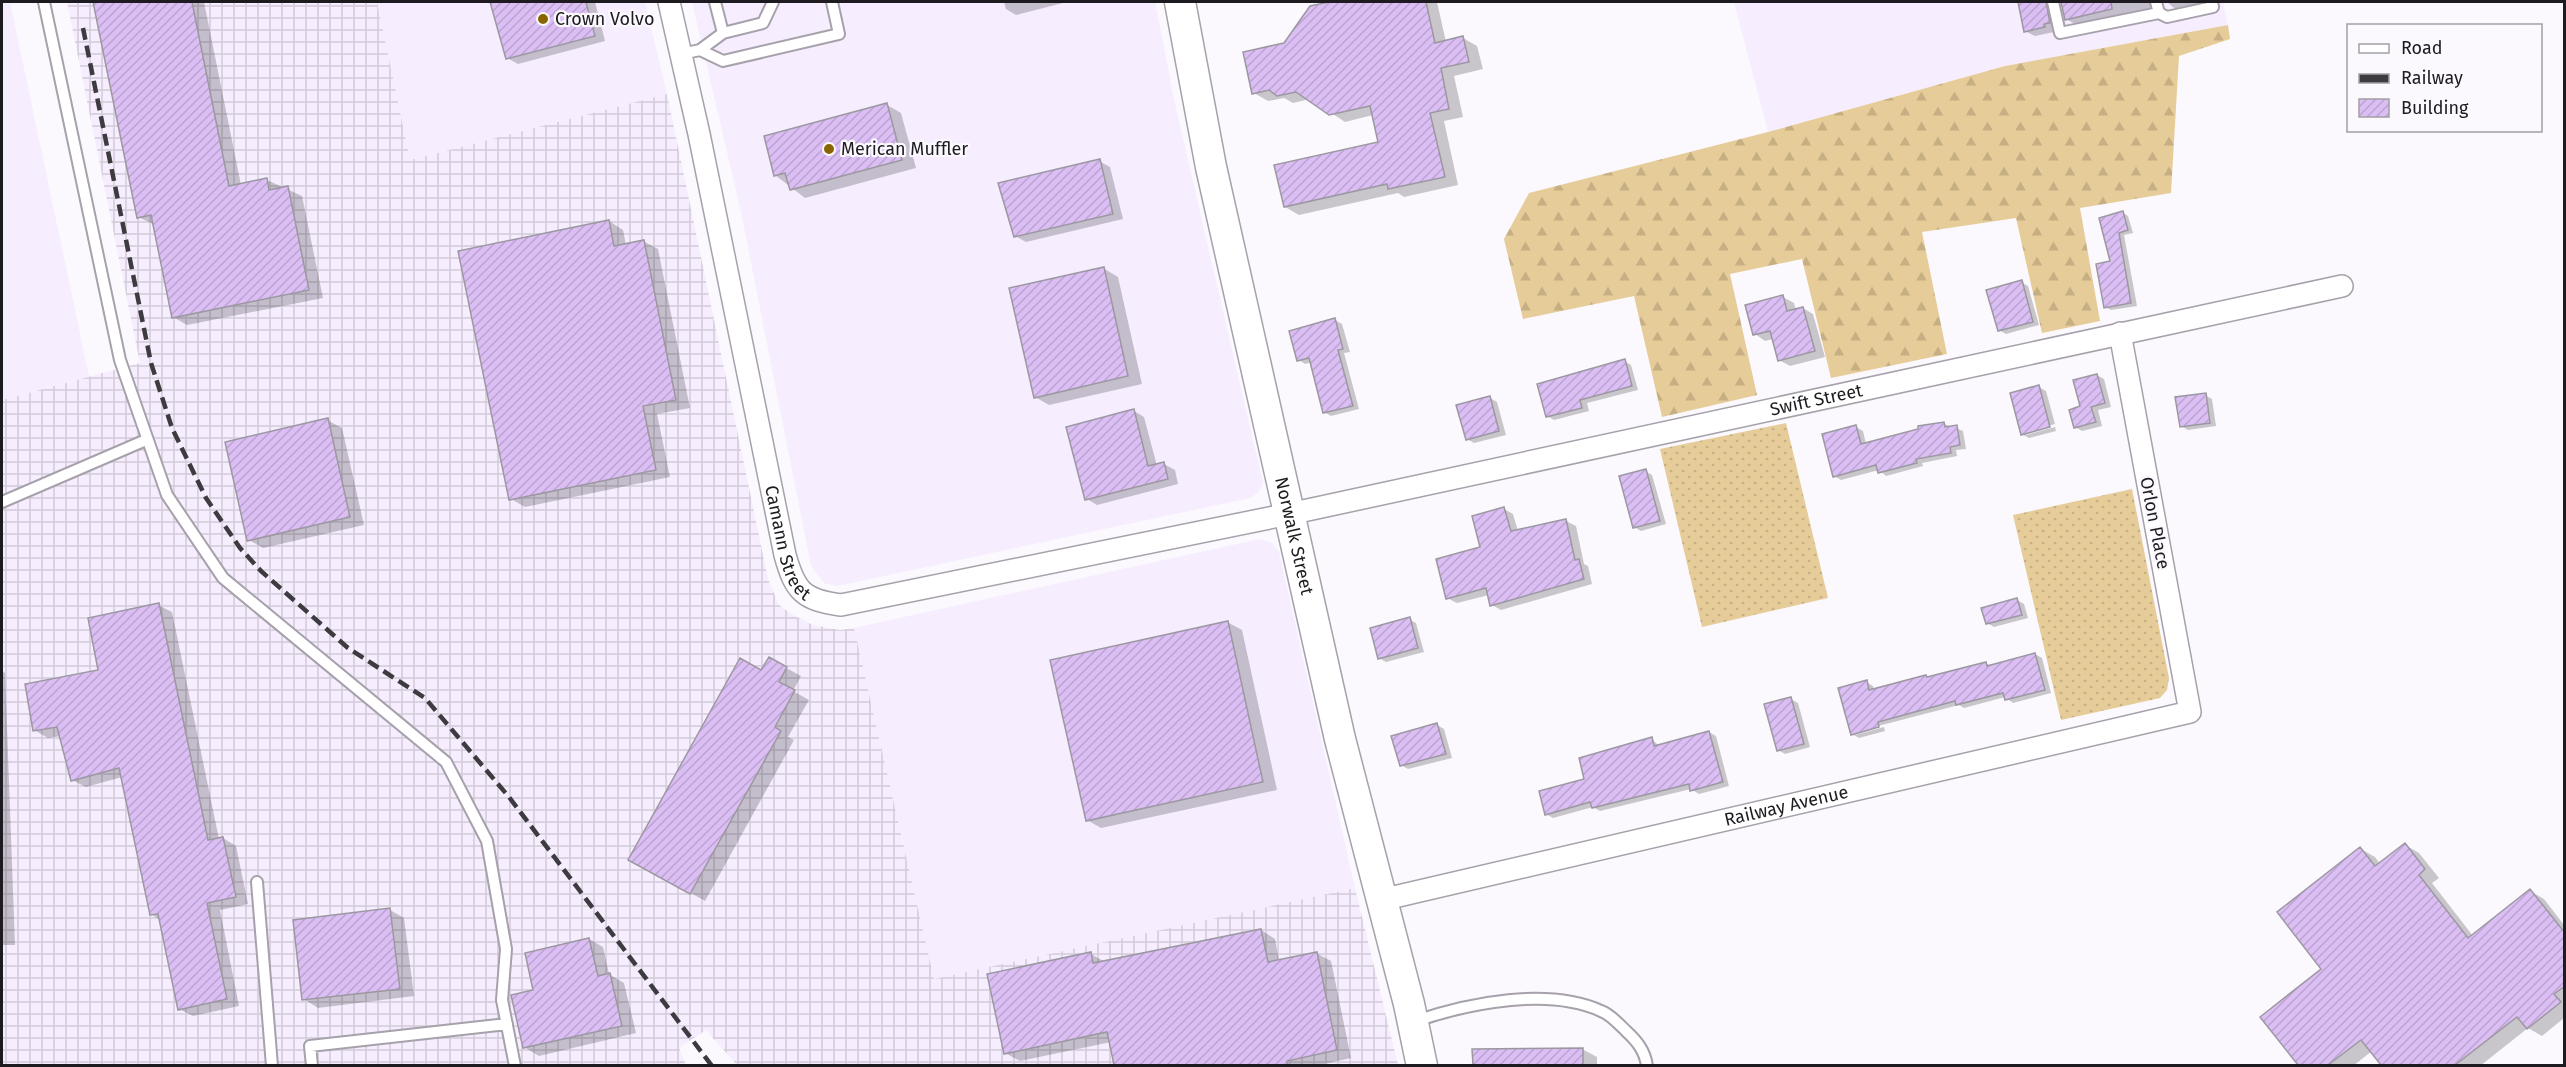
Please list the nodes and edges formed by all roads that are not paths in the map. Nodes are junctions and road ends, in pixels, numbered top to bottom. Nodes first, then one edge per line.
1 (44, 2) edge
2 (669, 2) edge
3 (715, 2) edge
4 (774, 2) edge
5 (832, 2) edge
6 (1180, 2) edge
7 (2053, 2) edge
8 (2156, 2) edge
9 (2212, 2) edge
10 (2159, 14) junction
11 (723, 33) junction
12 (691, 52) junction
13 (2342, 286) dead end
14 (2120, 333) junction
15 (146, 440) junction
16 (2, 502) edge
17 (1289, 514) junction
18 (2190, 712) joint
19 (258, 882) dead end
20 (1381, 900) junction
21 (1413, 1022) junction
22 (507, 1024) junction
23 (272, 1065) edge
24 (312, 1065) edge
25 (515, 1065) edge
26 (1422, 1065) edge
27 (1647, 1065) edge

1 - 15 lane
2 - 12 street, Camann Street
3 - 11 lane
4 - 11 lane
5 - 12 lane
6 - 17 street, Norwalk Street
7 - 10 lane
8 - 10 lane
9 - 10 lane
11 - 12 lane
12 - 17 street, Camann Street
13 - 14 street, Swift Street
14 - 17 street, Swift Street
14 - 18 street, Orlon Place
15 - 16 lane
15 - 22 lane
17 - 20 street, Norwalk Street
18 - 20 street, Railway Avenue
19 - 23 lane
20 - 21 street, Norwalk Street
21 - 26 street, Norwalk Street
21 - 27 lane
22 - 24 lane
22 - 25 lane

